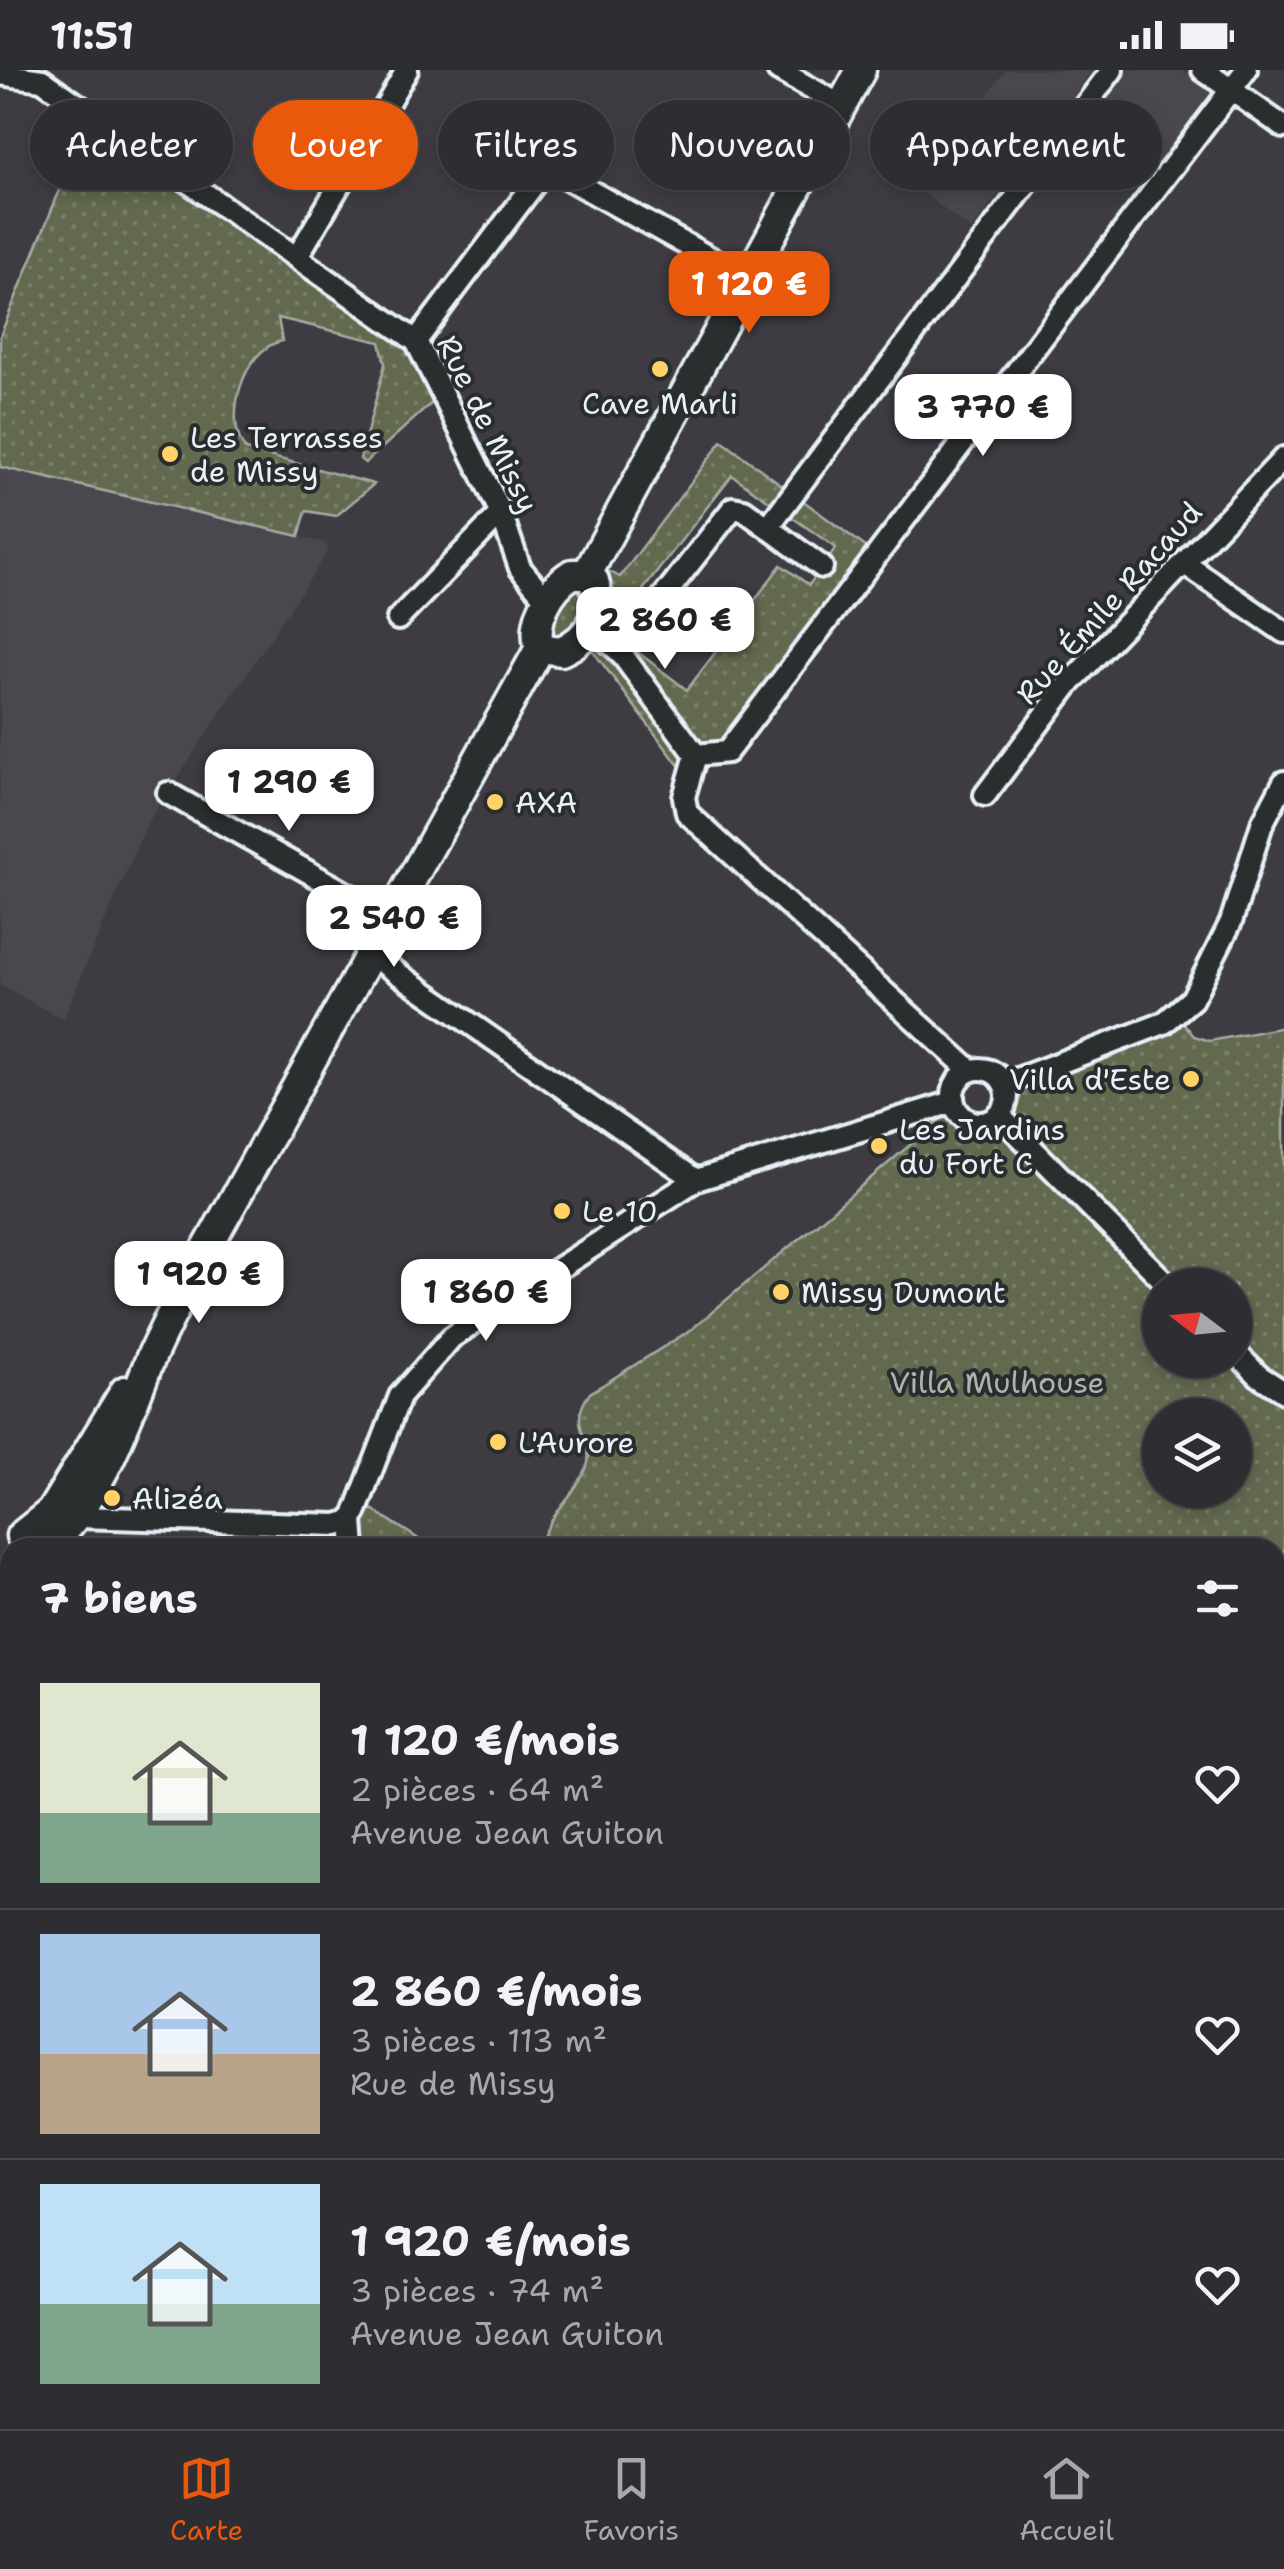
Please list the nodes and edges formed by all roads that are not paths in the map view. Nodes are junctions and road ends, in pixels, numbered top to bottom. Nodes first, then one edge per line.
1 (407, 70) edge
2 (778, 70) edge
3 (861, 70) edge
4 (1112, 70) edge
5 (1202, 70) edge
6 (1246, 70) edge
7 (0, 74) edge
8 (44, 75) edge
9 (1232, 89) junction
10 (831, 100) edge
11 (845, 100) edge
12 (1284, 127) edge
13 (796, 190) edge
14 (297, 257) junction
15 (748, 279) junction
16 (416, 341) junction
17 (1284, 458) edge
18 (501, 513) junction
19 (768, 528) junction
20 (1185, 564) junction
21 (822, 567) dead end
22 (587, 574) junction
23 (546, 600) junction
24 (398, 619) dead end
25 (592, 628) junction
26 (1284, 632) edge
27 (540, 648) junction
28 (620, 652) junction
29 (696, 755) junction
30 (1284, 782) edge
31 (168, 793) dead end
32 (985, 795) dead end
33 (390, 918) junction
34 (370, 954) junction
35 (970, 1070) junction
36 (1004, 1084) junction
37 (953, 1102) junction
38 (999, 1115) junction
39 (696, 1180) junction
40 (1151, 1268) edge
41 (148, 1363) junction
42 (1252, 1369) edge
43 (1284, 1392) edge
44 (78, 1518) junction
45 (352, 1521) junction
46 (18, 1538) edge
47 (58, 1538) edge
48 (353, 1538) edge

1 - 14 street
2 - 10 street
3 - 11 main road
4 - 19 street
5 - 9 street
6 - 9 street
7 - 8 street, Rue de Missy
8 - 14 street, Rue de Missy
9 - 12 street
9 - 29 street
13 - 15 main road
14 - 16 street, Rue de Missy
15 - 16 street
15 - 22 main road
16 - 18 street, Rue de Missy
17 - 20 street, Rue Émile Racaud
18 - 23 street, Rue de Missy
18 - 24 street
19 - 21 street
19 - 28 street
20 - 26 street
20 - 32 street, Rue Émile Racaud
22 - 23 main road
22 - 25 main road
23 - 27 main road
25 - 27 main road
25 - 28 street
27 - 33 main road
28 - 29 street
29 - 35 street
30 - 36 street
31 - 33 street
33 - 34 main road
34 - 39 street
34 - 41 main road
35 - 36 street
35 - 37 street
36 - 38 street
37 - 38 street
37 - 39 street
38 - 40 street
39 - 45 street
41 - 44 main road
41 - 46 main road
42 - 43 street
44 - 45 street
44 - 47 main road
45 - 48 street

